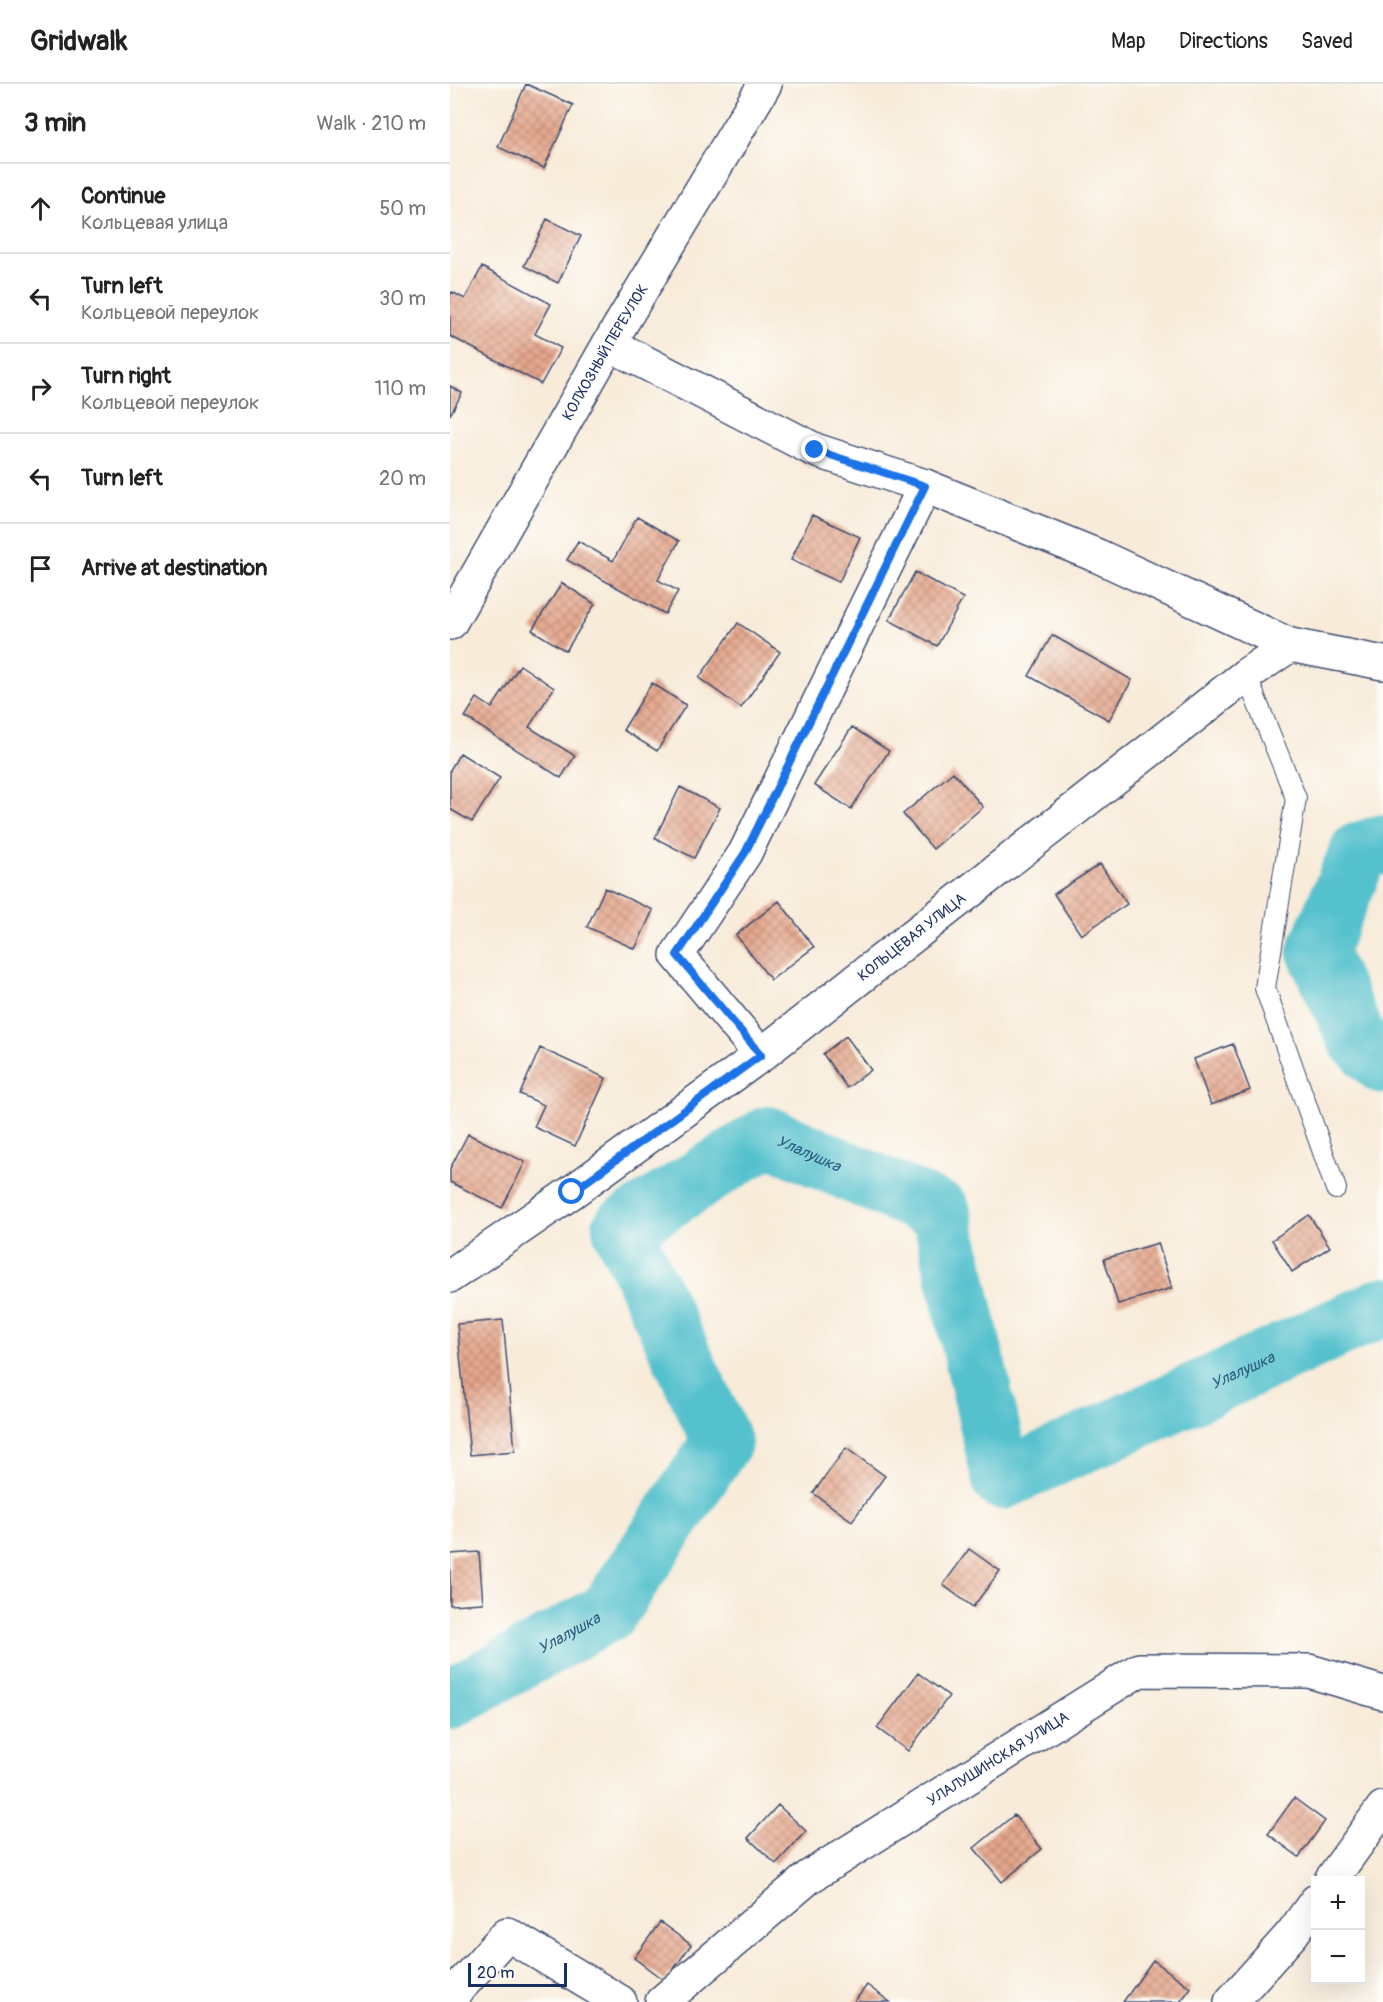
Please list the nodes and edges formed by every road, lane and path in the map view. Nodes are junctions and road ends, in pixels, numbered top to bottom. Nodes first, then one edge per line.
1 (765, 84) edge
2 (609, 345) junction
3 (925, 486) junction
4 (450, 623) edge
5 (1290, 645) junction
6 (1383, 663) edge
7 (1246, 675) junction
8 (761, 1055) junction
9 (1336, 1189) dead end
10 (450, 1276) edge
11 (1383, 1693) edge
12 (1383, 1808) edge
13 (1335, 1876) edge
14 (1311, 1908) edge
15 (450, 1998) edge
16 (620, 2002) edge
17 (662, 2002) edge
18 (1231, 2002) edge

1 - 2 street, КОЛХОЗНЫЙ ПЕРЕУЛОК
2 - 3 street
2 - 4 street, КОЛХОЗНЫЙ ПЕРЕУЛОК
3 - 5 street
3 - 8 street
5 - 6 street
5 - 7 street, КОЛЬЦЕВАЯ УЛИЦА
7 - 8 street, КОЛЬЦЕВАЯ УЛИЦА
7 - 9 lane
8 - 10 street, КОЛЬЦЕВАЯ УЛИЦА
11 - 17 street, УЛАЛУШИНСКАЯ УЛИЦА
12 - 13 street
14 - 18 street
15 - 16 street

